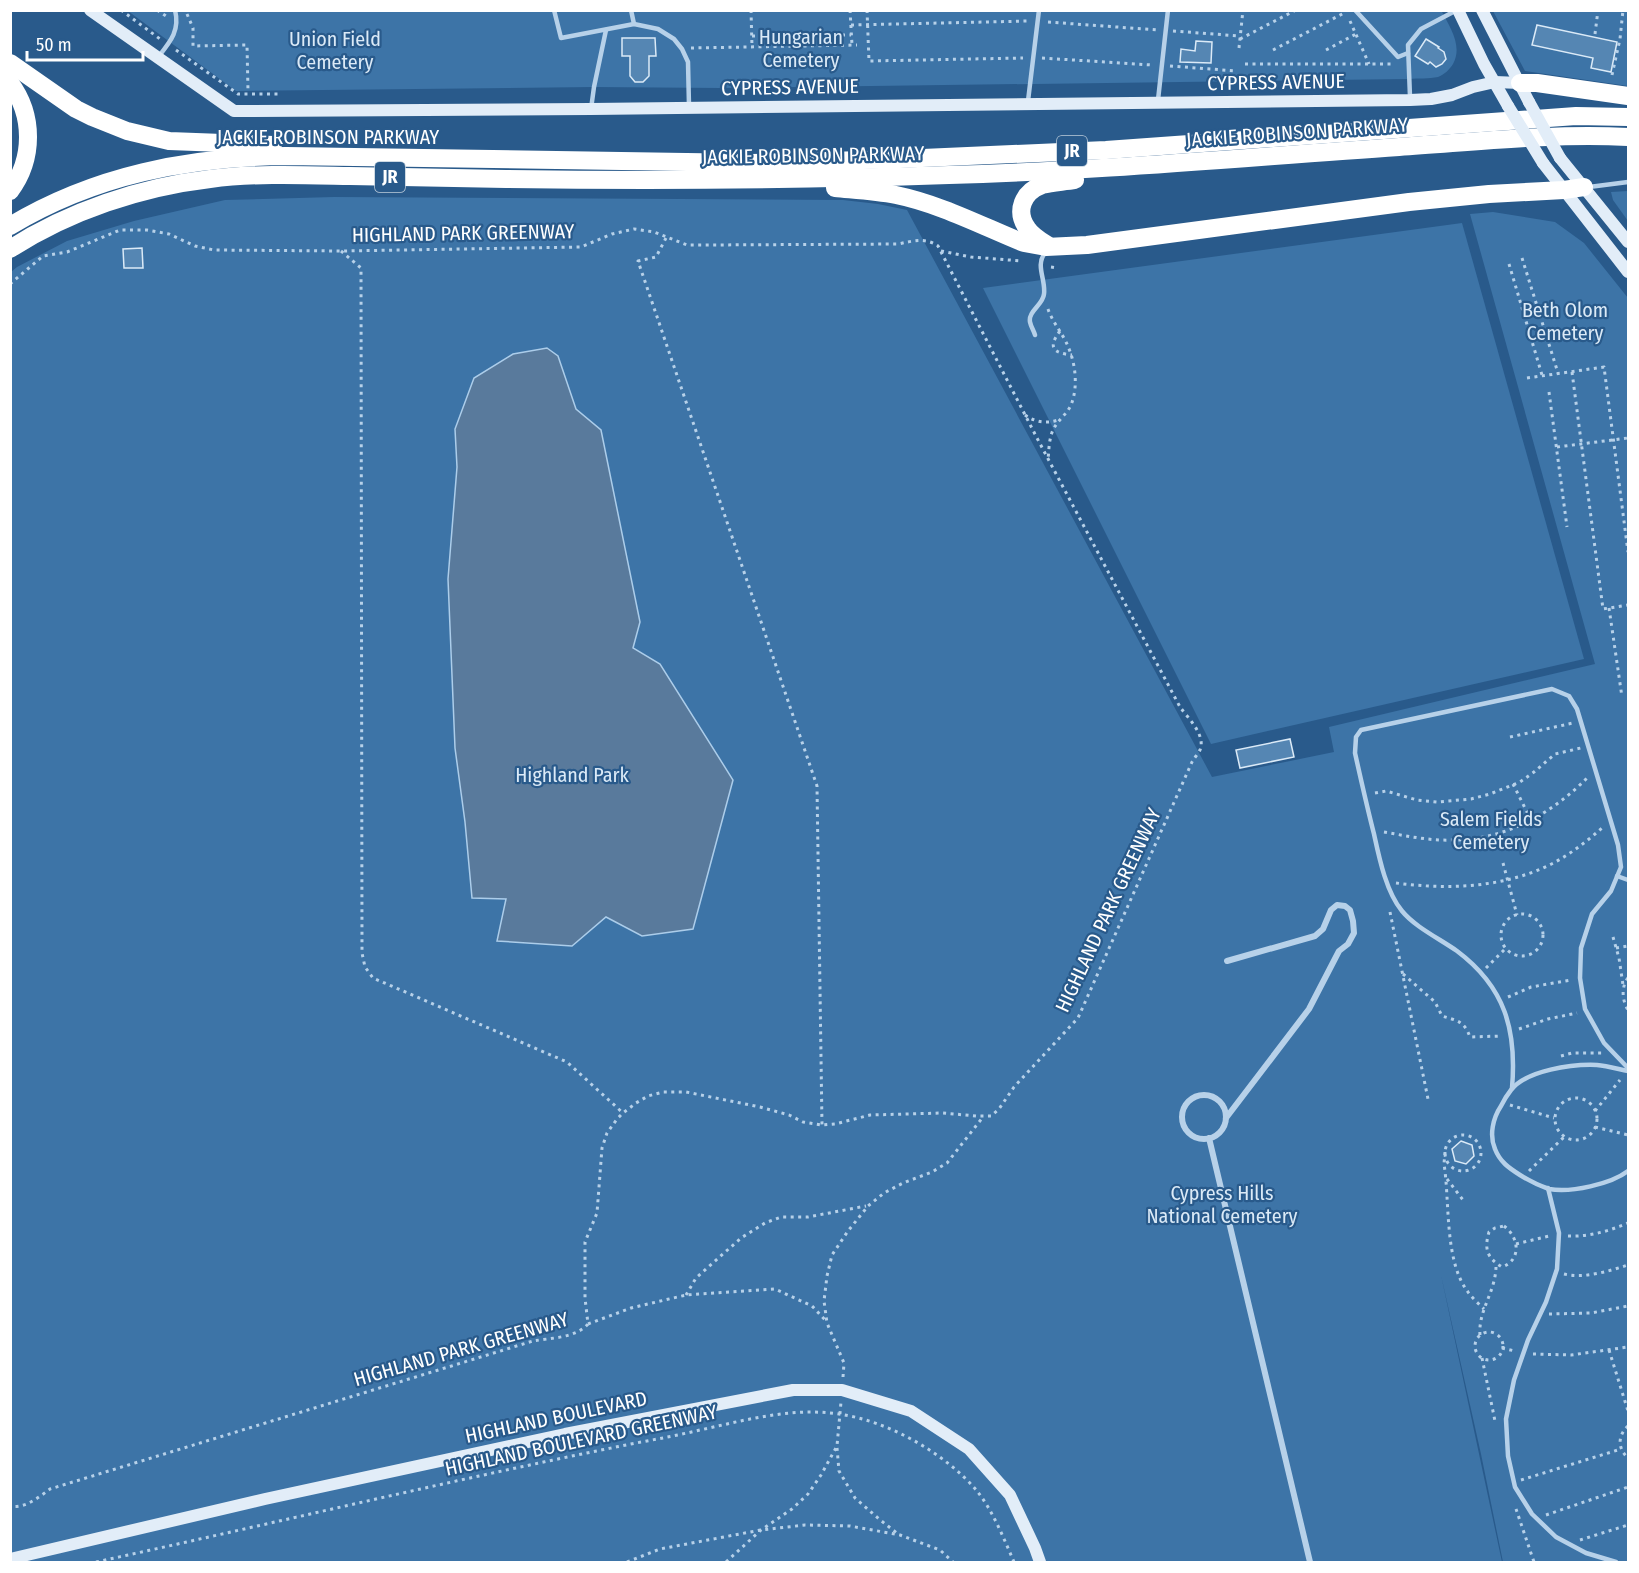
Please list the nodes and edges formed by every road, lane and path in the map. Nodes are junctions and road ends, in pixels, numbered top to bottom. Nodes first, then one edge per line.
1 (90, 10) edge
2 (121, 10) edge
3 (175, 10) edge
4 (186, 10) edge
5 (554, 10) edge
6 (631, 10) edge
7 (752, 10) edge
8 (850, 10) edge
9 (867, 10) edge
10 (1039, 10) edge
11 (1168, 10) edge
12 (1243, 10) edge
13 (1296, 10) edge
14 (1355, 10) edge
15 (1458, 10) edge
16 (1482, 10) edge
17 (1598, 10) edge
18 (1623, 10) edge
19 (1346, 11) edge
20 (1038, 21) junction
21 (634, 24) junction
22 (851, 25) junction
23 (868, 25) junction
24 (606, 30) junction
25 (1166, 31) junction
26 (1356, 34) junction
27 (1595, 34) dead end
28 (851, 35) junction
29 (752, 36) junction
30 (1240, 38) junction
31 (168, 45) junction
32 (852, 45) junction
33 (857, 45) dead end
34 (752, 47) junction
35 (1239, 48) dead end
36 (682, 49) junction
37 (1273, 50) dead end
38 (1326, 50) dead end
39 (1408, 53) junction
40 (1034, 57) junction
41 (157, 58) junction
42 (10, 63) edge
43 (1245, 64) dead end
44 (1369, 64) junction
45 (1408, 64) junction
46 (1162, 65) junction
47 (1237, 71) dead end
48 (1612, 75) dead end
49 (1494, 82) junction
50 (10, 83) edge
51 (1520, 83) junction
52 (248, 91) dead end
53 (278, 94) dead end
54 (1629, 96) edge
55 (1410, 100) junction
56 (1158, 103) junction
57 (1027, 104) junction
58 (690, 108) junction
59 (591, 109) junction
60 (1629, 117) edge
61 (1629, 137) edge
62 (373, 158) junction
63 (1167, 164) junction
64 (738, 179) junction
65 (1629, 182) edge
66 (1584, 187) junction
67 (1564, 190) junction
68 (10, 191) edge
69 (10, 226) edge
70 (666, 238) junction
71 (1629, 242) edge
72 (1051, 247) junction
73 (10, 249) edge
74 (341, 250) junction
75 (941, 251) junction
76 (1522, 258) dead end
77 (1029, 261) dead end
78 (1509, 264) dead end
79 (1629, 272) edge
80 (10, 284) edge
81 (1044, 296) junction
82 (1060, 331) junction
83 (1035, 336) dead end
84 (1072, 355) junction
85 (1572, 372) junction
86 (1558, 373) junction
87 (1542, 375) junction
88 (1527, 378) dead end
89 (1549, 392) dead end
90 (1024, 414) junction
91 (1060, 420) junction
92 (1629, 438) edge
93 (1614, 440) junction
94 (1581, 444) junction
95 (1557, 447) junction
96 (1048, 460) junction
97 (1567, 526) dead end
98 (1629, 552) edge
99 (1629, 605) edge
100 (1610, 608) junction
101 (1622, 697) dead end
102 (1581, 722) junction
103 (1510, 737) dead end
104 (1588, 747) junction
105 (1595, 769) junction
106 (1514, 784) junction
107 (1377, 793) dead end
108 (1532, 821) junction
109 (1611, 822) junction
110 (1373, 831) junction
111 (1503, 863) dead end
112 (1617, 876) junction
113 (1386, 880) junction
114 (1508, 880) junction
115 (1629, 880) edge
116 (1389, 907) dead end
117 (1517, 915) junction
118 (1613, 937) dead end
119 (1629, 946) edge
120 (1506, 948) junction
121 (1616, 948) junction
122 (1227, 961) dead end
123 (1482, 973) junction
124 (1403, 974) dead end
125 (1580, 978) junction
126 (1629, 978) edge
127 (1623, 985) junction
128 (1501, 1000) junction
129 (1629, 1010) edge
130 (1587, 1013) junction
131 (1511, 1033) junction
132 (1628, 1070) edge
133 (1512, 1088) junction
134 (1428, 1099) dead end
135 (1503, 1103) junction
136 (1595, 1111) junction
137 (623, 1113) junction
138 (983, 1117) junction
139 (1226, 1118) junction
140 (1554, 1118) junction
141 (822, 1125) junction
142 (1595, 1127) junction
143 (1629, 1136) edge
144 (1564, 1137) junction
145 (1209, 1138) junction
146 (1445, 1152) junction
147 (1629, 1171) edge
148 (1523, 1177) junction
149 (1446, 1178) junction
150 (1548, 1188) junction
151 (1463, 1200) dead end
152 (868, 1206) junction
153 (1629, 1223) edge
154 (1559, 1236) junction
155 (1516, 1244) junction
156 (1496, 1263) junction
157 (1629, 1265) edge
158 (1556, 1272) junction
159 (686, 1295) junction
160 (1629, 1306) edge
161 (1484, 1309) junction
162 (1541, 1313) junction
163 (827, 1323) junction
164 (588, 1324) junction
165 (1480, 1335) junction
166 (1629, 1347) edge
167 (1609, 1350) junction
168 (1523, 1353) junction
169 (844, 1367) dead end
170 (1629, 1411) edge
171 (840, 1414) junction
172 (1629, 1426) edge
173 (837, 1446) junction
174 (1621, 1449) junction
175 (1629, 1458) edge
176 (1514, 1482) junction
177 (1629, 1487) edge
178 (10, 1506) edge
179 (1536, 1518) junction
180 (1629, 1525) edge
181 (761, 1530) junction
182 (900, 1535) junction
183 (1569, 1544) junction
184 (10, 1559) edge
185 (96, 1563) edge
186 (627, 1563) edge
187 (726, 1563) edge
188 (953, 1563) edge
189 (1014, 1563) edge
190 (1040, 1563) edge
191 (1310, 1563) edge
192 (1616, 1563) edge

1 - 41 street, CYPRESS AVENUE
2 - 31 path
3 - 31 lane
4 - 52 path
5 - 24 lane
6 - 21 lane
7 - 29 path
8 - 22 path
9 - 23 path
10 - 20 lane
11 - 25 lane
12 - 30 path
13 - 30 path
14 - 39 lane
15 - 39 lane
15 - 49 street
16 - 51 street
17 - 27 path
18 - 48 path
19 - 26 path
19 - 37 path
20 - 23 path
20 - 25 path
20 - 40 lane
21 - 24 lane
21 - 36 lane
22 - 23 path
22 - 28 path
23 - 40 path
24 - 59 lane
25 - 30 path
25 - 46 lane
26 - 38 path
26 - 44 path
28 - 29 path
28 - 32 path
29 - 34 path
30 - 35 path
31 - 41 lane
31 - 53 path
32 - 33 path
32 - 34 path
34 - 36 path
36 - 58 lane
39 - 45 lane
40 - 46 path
40 - 57 lane
41 - 59 street, CYPRESS AVENUE
42 - 62 highway
43 - 44 path
44 - 45 path
45 - 55 lane
46 - 47 path
46 - 56 lane
49 - 51 street, CYPRESS AVENUE
49 - 55 street, CYPRESS AVENUE
49 - 67 street, bridge
50 - 68 highway
51 - 54 highway
51 - 66 street, bridge
55 - 56 street, CYPRESS AVENUE
56 - 57 street, CYPRESS AVENUE
57 - 58 street, CYPRESS AVENUE
58 - 59 street, CYPRESS AVENUE
60 - 62 highway, JACKIE ROBINSON PARKWAY / JR
61 - 63 highway, JACKIE ROBINSON PARKWAY / JR
62 - 69 highway, JACKIE ROBINSON PARKWAY / JR
63 - 64 highway, JACKIE ROBINSON PARKWAY / JR
63 - 72 highway
64 - 72 highway
64 - 73 highway, JACKIE ROBINSON PARKWAY / JR
65 - 66 lane
66 - 67 highway
66 - 71 street
67 - 72 highway
67 - 79 street
70 - 74 path, HIGHLAND PARK GREENWAY
70 - 75 path, HIGHLAND PARK GREENWAY
70 - 141 path
72 - 81 lane
74 - 80 path, HIGHLAND PARK GREENWAY
74 - 137 path
75 - 77 path
75 - 90 path, HIGHLAND PARK GREENWAY
76 - 86 path
78 - 87 path
81 - 82 path
81 - 83 lane
82 - 84 path
82 - 84 path
84 - 91 path
85 - 86 path
85 - 93 path
85 - 94 path
86 - 87 path
87 - 88 path
89 - 95 path
90 - 91 path
90 - 96 path, HIGHLAND PARK GREENWAY
91 - 96 path
92 - 93 path
93 - 94 path
93 - 98 path
94 - 95 path
94 - 100 path
95 - 97 path
96 - 138 path, HIGHLAND PARK GREENWAY
99 - 100 path
100 - 101 path
102 - 103 path
102 - 104 lane
102 - 110 lane
104 - 105 lane
104 - 106 path
105 - 108 path
105 - 109 lane
106 - 107 path
106 - 108 path
108 - 110 path
109 - 112 lane
109 - 114 path
110 - 113 lane
111 - 114 path
112 - 115 lane
112 - 125 lane
113 - 114 path
113 - 123 lane
114 - 117 path
116 - 134 path
117 - 120 path
117 - 120 path
118 - 121 path
119 - 121 path
120 - 123 path
121 - 127 path
122 - 139 street
123 - 128 lane
124 - 131 path
125 - 128 path
125 - 130 lane
126 - 127 path
127 - 129 path
128 - 131 lane
130 - 131 path
130 - 132 lane
131 - 133 lane
132 - 133 lane
132 - 136 path
133 - 135 lane
135 - 140 path
135 - 148 lane
136 - 140 path
136 - 142 path
137 - 141 path, HIGHLAND PARK GREENWAY
137 - 164 path, HIGHLAND PARK GREENWAY
138 - 141 path, HIGHLAND PARK GREENWAY
138 - 152 path
139 - 145 street
139 - 145 street
140 - 144 path
142 - 143 path
142 - 144 path
144 - 148 path
145 - 191 street
146 - 146 path
146 - 149 path
147 - 150 lane
148 - 150 lane
149 - 151 path
149 - 161 path
150 - 154 lane
152 - 159 path
152 - 163 path
153 - 154 path
154 - 155 path
154 - 158 lane
155 - 156 path
155 - 156 path
156 - 161 path
157 - 158 path
158 - 162 lane
159 - 163 path
159 - 164 path
160 - 162 path
161 - 165 path
162 - 168 lane
163 - 169 path
164 - 178 path, HIGHLAND PARK GREENWAY
165 - 165 path
166 - 167 path
167 - 168 path
167 - 170 path
168 - 176 lane
171 - 173 path
171 - 185 path, HIGHLAND BOULEVARD GREENWAY
171 - 189 path, HIGHLAND BOULEVARD GREENWAY
172 - 174 path
173 - 181 path
173 - 182 path
174 - 175 path
174 - 176 path
176 - 179 lane
177 - 179 path
179 - 183 lane
180 - 183 path
181 - 182 path
181 - 186 path
181 - 187 path
182 - 188 path
183 - 192 lane
184 - 190 street, HIGHLAND BOULEVARD

